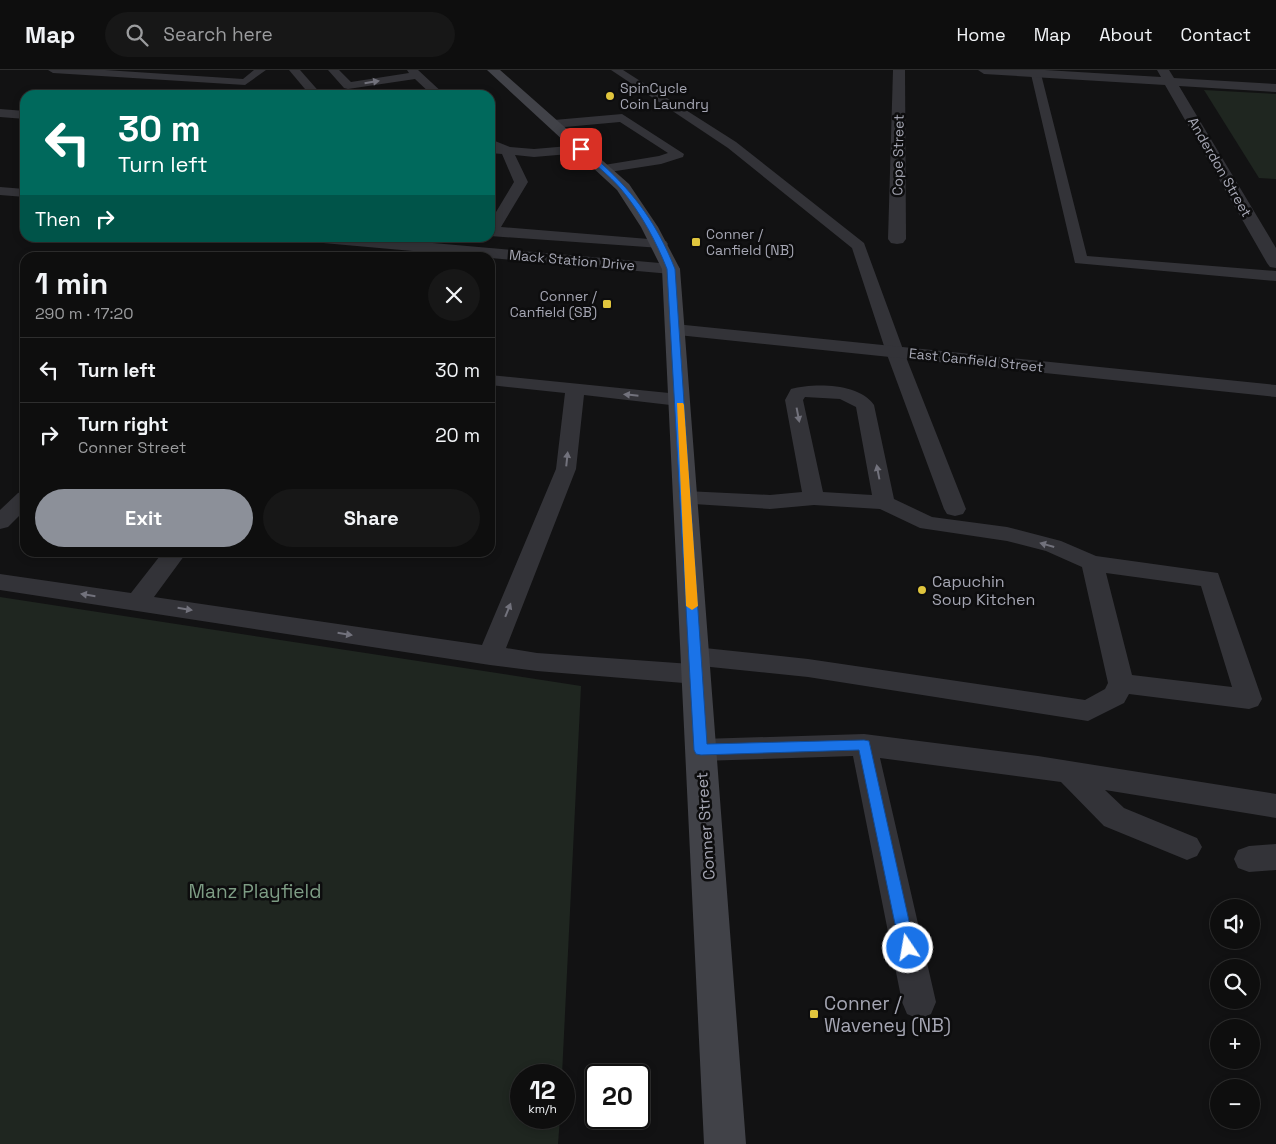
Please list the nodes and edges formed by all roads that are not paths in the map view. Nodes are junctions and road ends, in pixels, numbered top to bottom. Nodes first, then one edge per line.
1 (53, 70) edge
2 (261, 70) edge
3 (294, 70) edge
4 (333, 70) edge
5 (385, 70) edge
6 (493, 70) edge
7 (616, 70) edge
8 (899, 70) edge
9 (984, 70) edge
10 (1036, 72) edge
11 (415, 73) edge
12 (1166, 76) edge
13 (394, 79) junction
14 (428, 84) junction
15 (1276, 88) edge
16 (312, 90) edge
17 (389, 90) edge
18 (434, 90) edge
19 (0, 112) edge
20 (20, 114) edge
21 (554, 124) junction
22 (495, 145) edge
23 (581, 149) junction
24 (495, 150) edge
25 (507, 151) junction
26 (603, 169) junction
27 (0, 191) edge
28 (20, 193) edge
29 (495, 224) edge
30 (495, 232) edge
31 (897, 239) dead end
32 (368, 242) edge
33 (661, 244) junction
34 (480, 252) edge
35 (495, 253) edge
36 (1276, 263) edge
37 (671, 269) junction
38 (1276, 276) edge
39 (675, 330) junction
40 (895, 352) junction
41 (495, 381) edge
42 (575, 389) junction
43 (1276, 391) edge
44 (680, 400) junction
45 (685, 498) junction
46 (814, 498) junction
47 (20, 503) edge
48 (884, 503) junction
49 (955, 509) dead end
50 (0, 522) edge
51 (172, 557) edge
52 (1092, 563) junction
53 (0, 582) edge
54 (137, 602) junction
55 (490, 656) junction
56 (696, 665) junction
57 (1121, 683) junction
58 (864, 745) junction
59 (701, 750) junction
60 (1069, 772) junction
61 (1276, 806) edge
62 (1187, 847) dead end
63 (919, 1002) dead end
64 (725, 1144) edge

1 - 2 lane
3 - 16 lane
4 -> 13 lane
5 - 13 lane
6 - 21 main road, Conner Street
7 - 40 lane
8 - 31 street, Cope Street
9 - 10 street
10 - 12 street
10 - 38 lane
11 - 13 lane
11 - 14 lane
12 - 15 street
12 - 36 street, Anderdon Street
14 - 17 lane
14 - 18 lane
19 - 20 lane
21 - 23 main road, Conner Street
21 - 26 lane
22 - 25 lane
23 - 25 lane
23 - 26 main road, Conner Street
24 - 25 lane
25 - 29 lane
26 - 33 main road, Conner Street
27 - 28 lane
30 - 33 lane
32 - 34 street, Mack Station Drive
33 - 37 main road, Conner Street
35 - 37 street, Mack Station Drive
37 - 39 main road, Conner Street
39 - 40 street, East Canfield Street
39 - 44 main road, Conner Street
40 - 43 street, East Canfield Street
40 - 49 lane
41 - 42 lane
44 -> 42 lane
55 -> 42 lane
44 - 45 main road, Conner Street
45 - 46 lane
45 - 56 main road, Conner Street
46 - 48 lane
48 -> 46 lane
47 - 50 lane
52 -> 48 lane
51 - 54 lane
52 - 57 lane
52 - 57 lane
54 -> 53 lane
54 -> 55 lane
55 - 56 lane
56 - 57 lane
56 - 59 main road, Conner Street
58 - 59 lane
58 - 60 lane
58 - 63 lane
59 - 64 main road, Conner Street
60 - 61 lane
60 - 62 lane

